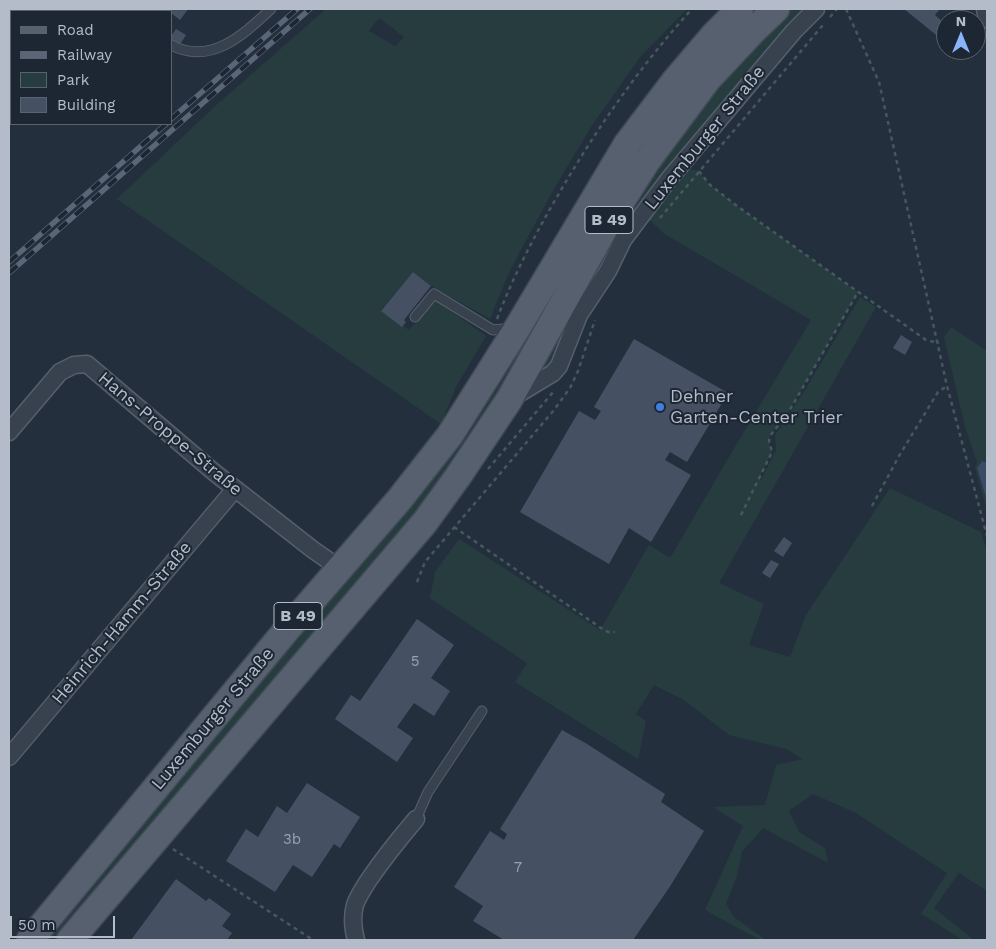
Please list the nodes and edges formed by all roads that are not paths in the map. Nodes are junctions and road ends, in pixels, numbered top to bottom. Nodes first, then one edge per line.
1 (271, 9) edge
2 (740, 9) edge
3 (776, 9) edge
4 (986, 9) edge
5 (823, 13) edge
6 (987, 18) edge
7 (172, 46) edge
8 (415, 317) dead end
9 (506, 321) junction
10 (535, 373) junction
11 (9, 432) edge
12 (235, 488) junction
13 (339, 568) junction
14 (482, 711) dead end
15 (9, 757) edge
16 (416, 819) joint
17 (30, 940) edge
18 (70, 940) edge
19 (356, 940) edge

1 - 7 lane
2 - 9 main road, Luxemburger Straße / B 49
3 - 10 main road, Luxemburger Straße / B 49
4 - 6 street
5 - 10 street, Luxemburger Straße
8 - 9 lane
9 - 10 street, Luxemburger Straße
9 - 13 main road, Luxemburger Straße / B 49
10 - 18 main road, Luxemburger Straße / B 49
11 - 12 street, Hans-Proppe-Straße
12 - 13 street, Hans-Proppe-Straße
12 - 15 street, Heinrich-Hamm-Straße
13 - 17 main road, Luxemburger Straße / B 49
14 - 16 lane
16 - 19 street

